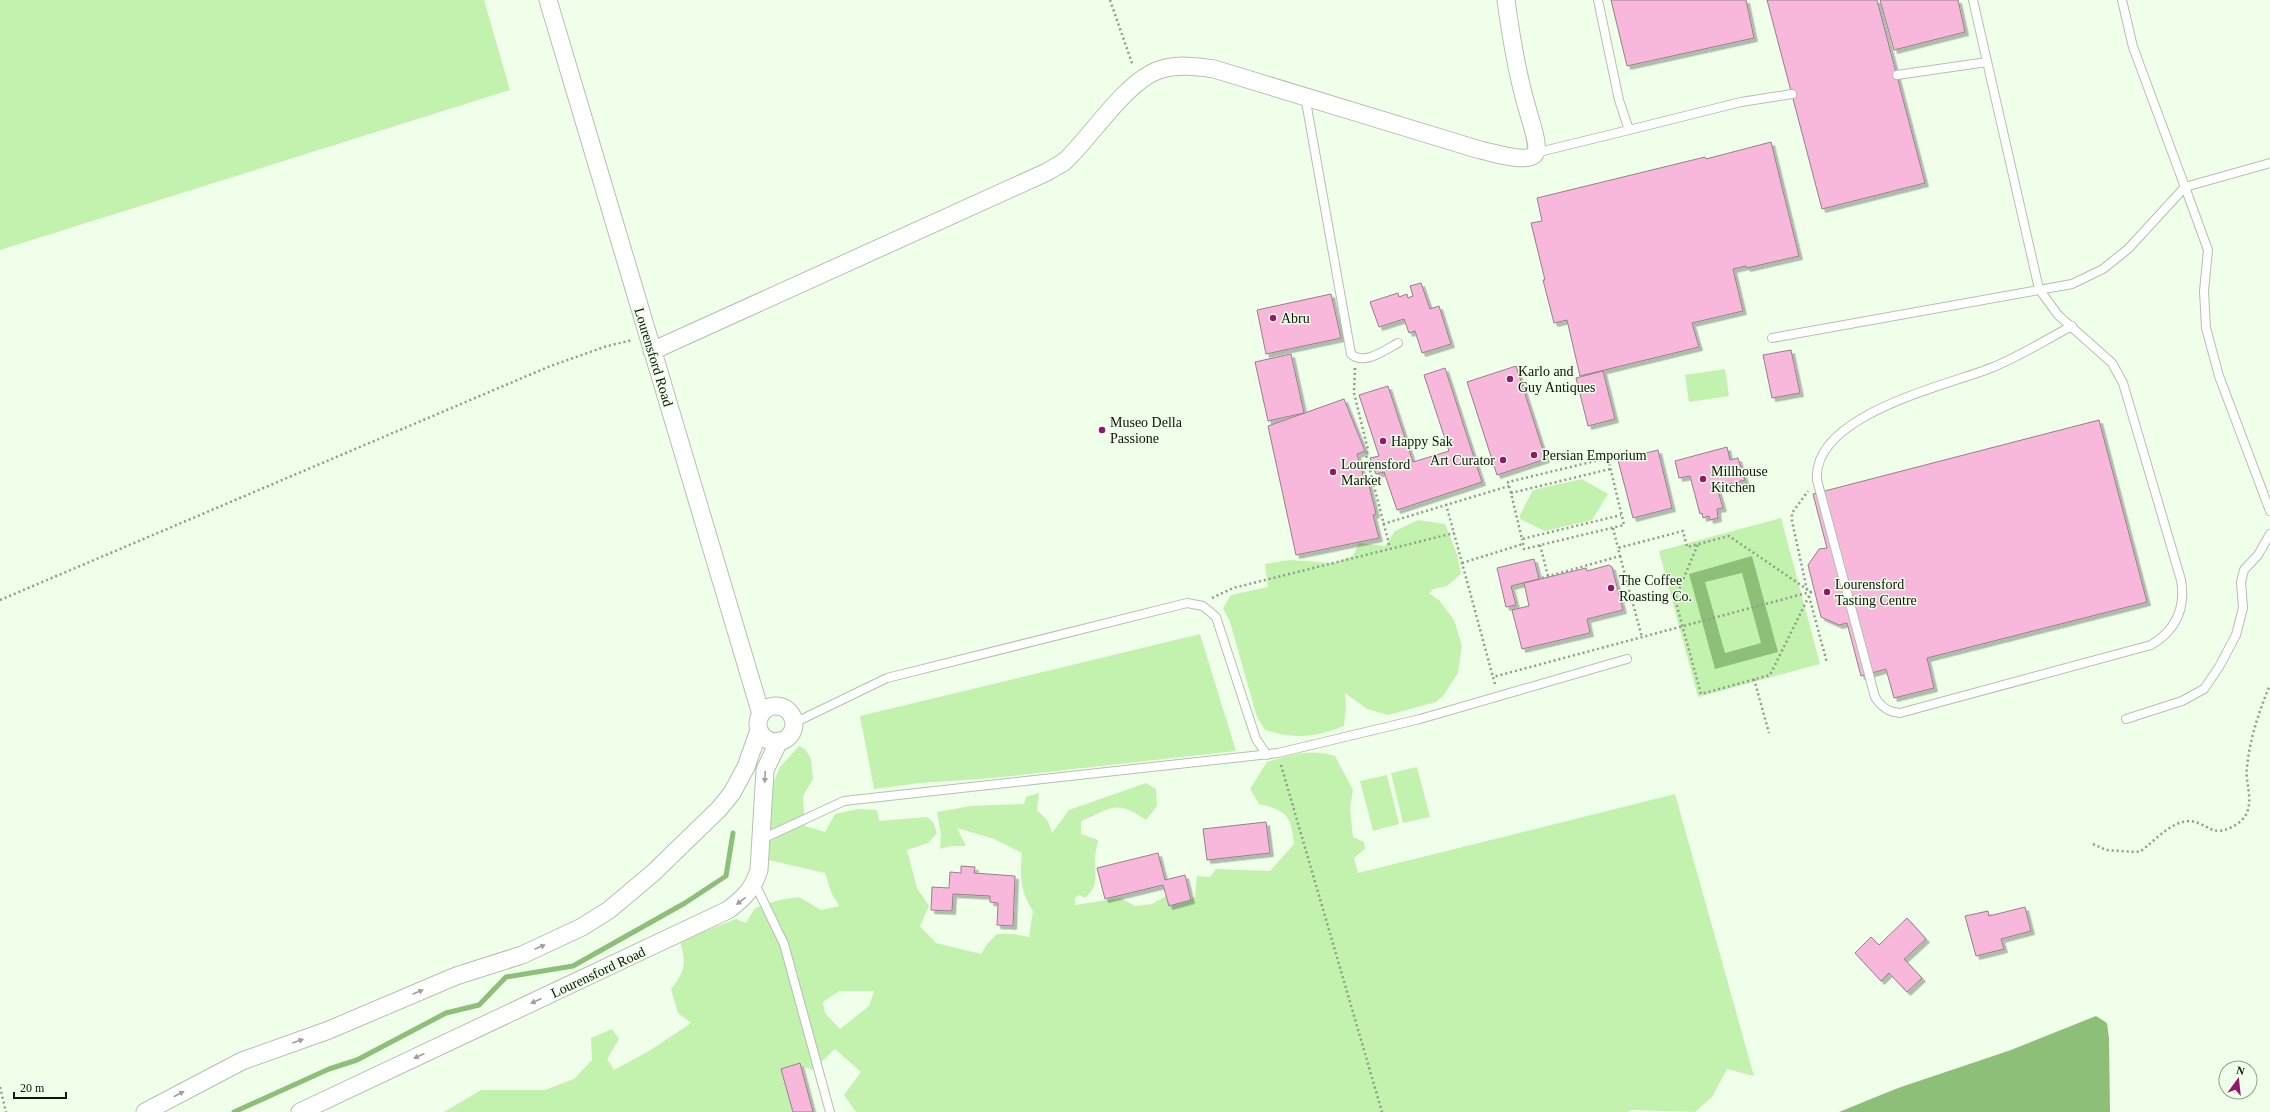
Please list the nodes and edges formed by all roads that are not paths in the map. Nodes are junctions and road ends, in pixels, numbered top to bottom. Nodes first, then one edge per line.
1 (548, 0) edge
2 (1506, 0) edge
3 (1598, 0) edge
4 (1974, 0) edge
5 (2122, 0) edge
6 (1987, 62) junction
7 (1897, 75) dead end
8 (1792, 94) dead end
9 (1305, 96) junction
10 (1629, 130) junction
11 (1535, 153) junction
12 (2270, 163) edge
13 (2185, 187) junction
14 (2039, 290) junction
15 (2072, 326) junction
16 (1772, 338) dead end
17 (650, 343) junction
18 (1398, 343) dead end
19 (2270, 512) edge
20 (2270, 534) edge
21 (1627, 659) dead end
22 (2126, 719) dead end
23 (760, 722) junction
24 (794, 723) junction
25 (780, 741) junction
26 (1267, 755) junction
27 (762, 839) junction
28 (755, 884) junction
29 (145, 1112) edge
30 (300, 1112) edge
31 (830, 1112) edge

1 - 17 street, Lourensford Road
2 - 11 street
3 - 10 lane
4 - 6 lane
5 - 13 lane
6 - 7 lane
6 - 14 lane
8 - 10 lane
9 - 11 street
9 - 17 street
9 - 18 lane
10 - 11 lane
12 - 13 lane
13 - 14 lane
13 - 19 lane
14 - 15 lane
14 - 16 lane
15 - 15 lane
17 - 23 street, Lourensford Road
20 - 22 lane
21 - 26 lane
23 - 24 street
23 - 25 street
29 -> 23 street
24 - 25 street
24 - 26 lane
25 -> 27 street, Lourensford Road
26 - 27 lane
27 - 28 street, Lourensford Road
28 -> 30 street, Lourensford Road
28 - 31 lane

